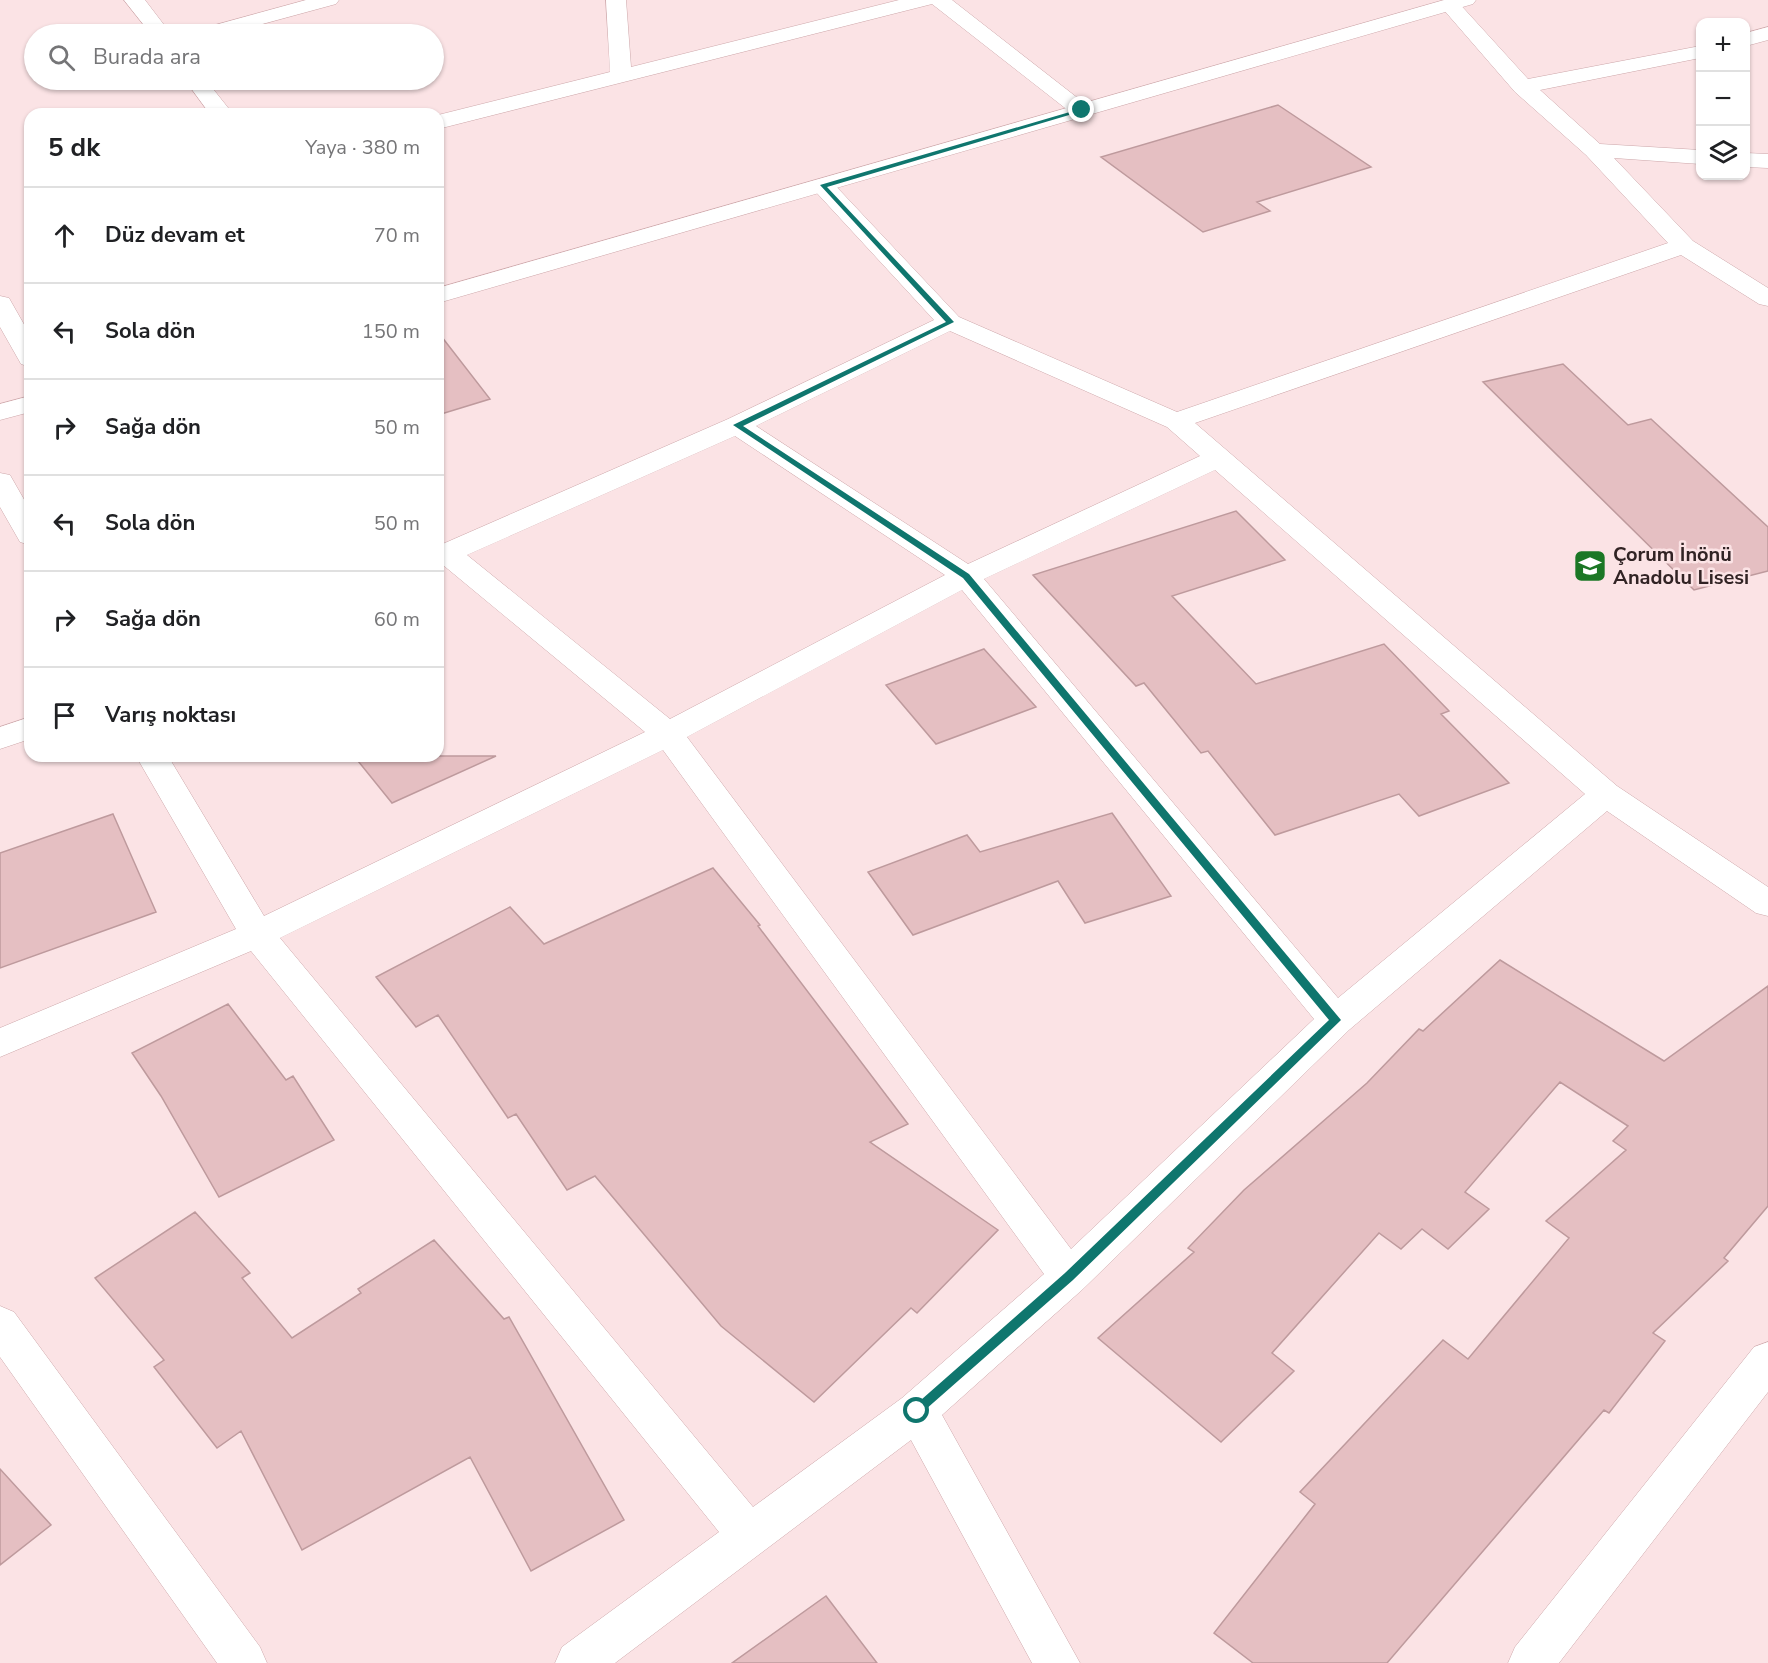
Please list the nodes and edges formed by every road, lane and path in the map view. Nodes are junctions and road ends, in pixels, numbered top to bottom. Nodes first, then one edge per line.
1 (134, 0) edge
2 (329, 0) edge
3 (616, 0) edge
4 (924, 0) edge
5 (939, 0) edge
6 (1458, 2) edge
7 (891, 4) edge
8 (153, 24) edge
9 (241, 24) edge
10 (1768, 33) edge
11 (1750, 39) edge
12 (1696, 53) edge
13 (621, 76) junction
14 (1523, 87) junction
15 (203, 90) edge
16 (217, 108) edge
17 (1082, 110) junction
18 (444, 120) edge
19 (1594, 150) junction
20 (1696, 157) edge
21 (1750, 159) edge
22 (1768, 161) edge
23 (823, 186) junction
24 (1684, 246) junction
25 (444, 294) edge
26 (1768, 299) edge
27 (0, 303) edge
28 (950, 322) junction
29 (24, 348) edge
30 (24, 406) edge
31 (0, 412) edge
32 (1176, 420) junction
33 (737, 425) junction
34 (1218, 458) junction
35 (0, 481) edge
36 (24, 525) edge
37 (444, 555) edge
38 (444, 556) edge
39 (966, 576) junction
40 (24, 730) edge
41 (668, 734) junction
42 (0, 738) edge
43 (156, 762) edge
44 (1606, 794) junction
45 (1768, 904) edge
46 (257, 934) junction
47 (1336, 1020) junction
48 (0, 1043) edge
49 (1069, 1277) junction
50 (0, 1324) edge
51 (1764, 1374) edge
52 (917, 1411) junction
53 (750, 1537) junction
54 (243, 1663) edge
55 (578, 1663) edge
56 (1057, 1663) edge
57 (1531, 1663) edge

1 - 8 street
2 - 9 street
3 - 13 street
4 - 7 street
5 - 17 street
6 - 14 street
6 - 17 street
7 - 13 street
10 - 11 street
12 - 14 street
13 - 18 street
14 - 19 street
15 - 16 street
17 - 23 street
19 - 20 street
19 - 24 street
21 - 22 street
23 - 25 street
23 - 28 street
24 - 26 street
24 - 32 street
27 - 29 street
28 - 32 street
28 - 33 street
30 - 31 street
32 - 34 street
33 - 37 street
33 - 39 street
34 - 39 street
34 - 44 street
35 - 36 street
38 - 41 street
39 - 41 street
39 - 47 street
40 - 42 street
41 - 46 street
41 - 49 street
43 - 46 street
44 - 45 street
44 - 47 street
46 - 48 street
46 - 53 street
47 - 49 street
49 - 52 street
50 - 54 street
51 - 57 street
52 - 53 street
52 - 56 street
53 - 55 street

